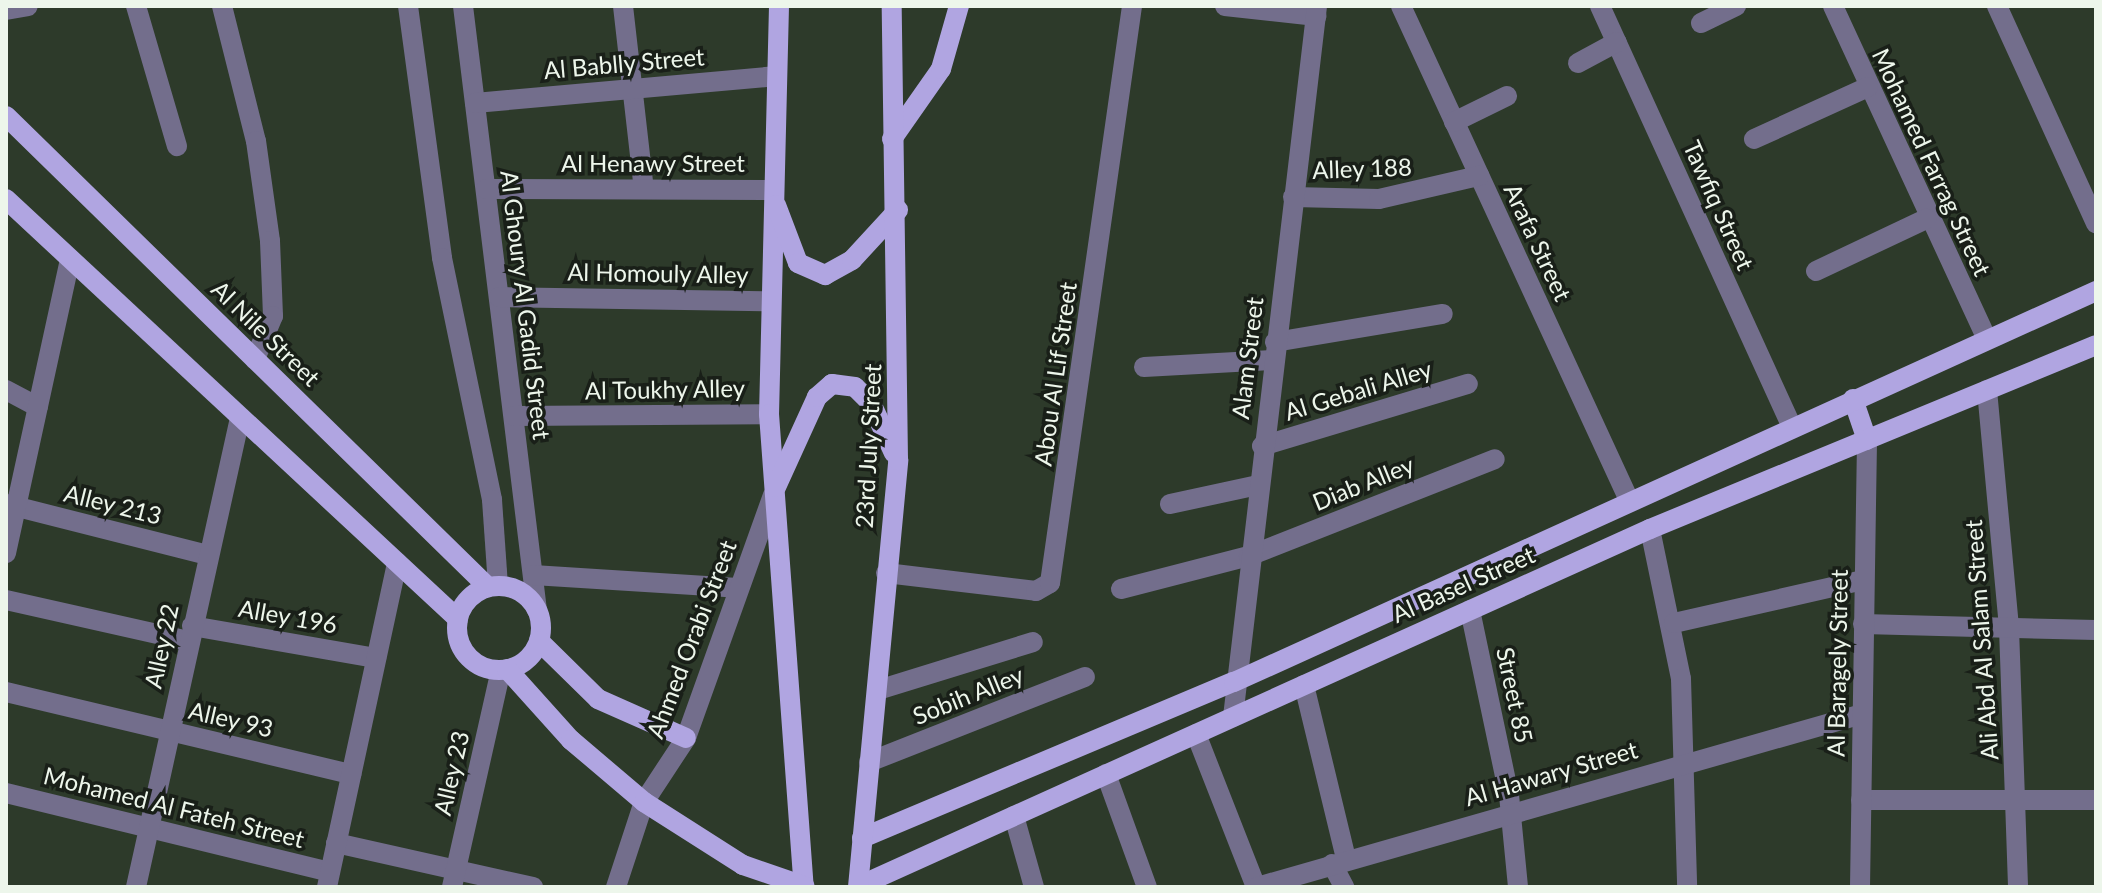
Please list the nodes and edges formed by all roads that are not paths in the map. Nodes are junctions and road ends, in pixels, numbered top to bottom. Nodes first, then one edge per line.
1 (28, 6) edge
2 (136, 6) edge
3 (222, 6) edge
4 (408, 6) edge
5 (463, 6) edge
6 (623, 6) edge
7 (779, 6) edge
8 (892, 6) edge
9 (959, 6) edge
10 (1132, 6) edge
11 (1225, 6) edge
12 (1401, 6) edge
13 (1600, 6) edge
14 (1736, 6) edge
15 (1833, 6) edge
16 (1997, 6) edge
17 (6, 10) edge
18 (1317, 11) edge
19 (1701, 23) dead end
20 (1617, 42) junction
21 (1578, 63) dead end
22 (777, 76) junction
23 (1868, 87) junction
24 (633, 88) junction
25 (1507, 96) dead end
26 (475, 103) junction
27 (6, 116) edge
28 (1454, 122) junction
29 (892, 139) junction
30 (1754, 139) dead end
31 (177, 146) dead end
32 (1479, 176) junction
33 (486, 189) junction
34 (644, 189) junction
35 (771, 190) junction
36 (1293, 197) junction
37 (6, 199) edge
38 (898, 210) junction
39 (1926, 219) junction
40 (2096, 223) edge
41 (70, 259) junction
42 (1816, 271) dead end
43 (2096, 291) edge
44 (499, 297) junction
45 (768, 301) junction
46 (1443, 314) dead end
47 (1987, 339) junction
48 (2096, 345) edge
49 (1274, 351) junction
50 (255, 359) junction
51 (1144, 367) dead end
52 (1468, 384) dead end
53 (6, 390) edge
54 (1987, 390) junction
55 (1853, 399) junction
56 (38, 407) junction
57 (769, 414) junction
58 (514, 416) junction
59 (240, 417) junction
60 (1791, 426) junction
61 (1867, 440) junction
62 (1262, 446) junction
63 (1495, 459) dead end
64 (898, 460) junction
65 (1258, 485) junction
66 (524, 494) junction
67 (773, 495) junction
68 (1628, 498) junction
69 (492, 500) junction
70 (1170, 504) dead end
71 (11, 505) edge
72 (1650, 529) junction
73 (6, 553) edge
74 (207, 555) junction
75 (1249, 556) junction
76 (397, 562) junction
77 (886, 573) junction
78 (533, 575) junction
79 (1863, 580) junction
80 (493, 587) junction
81 (738, 588) junction
82 (1121, 589) dead end
83 (6, 600) edge
84 (537, 610) junction
85 (1470, 610) junction
86 (458, 619) junction
87 (1674, 623) junction
88 (1863, 624) junction
89 (2009, 628) junction
90 (2096, 630) edge
91 (190, 634) junction
92 (539, 641) junction
93 (1033, 642) dead end
94 (376, 658) junction
95 (504, 670) junction
96 (1085, 677) dead end
97 (1234, 682) junction
98 (1304, 685) junction
99 (878, 690) junction
100 (6, 692) edge
101 (1862, 714) junction
102 (1233, 717) junction
103 (169, 731) junction
104 (1196, 734) junction
105 (686, 738) junction
106 (869, 762) junction
107 (1684, 762) junction
108 (351, 774) junction
109 (1106, 774) junction
110 (6, 793) edge
111 (2018, 799) junction
112 (1861, 800) junction
113 (2096, 800) edge
114 (644, 802) junction
115 (1511, 811) junction
116 (1014, 816) junction
117 (148, 828) junction
118 (862, 838) junction
119 (336, 843) junction
120 (1339, 862) junction
121 (454, 878) edge
122 (328, 880) edge
123 (858, 886) edge
124 (136, 887) edge
125 (533, 887) edge
126 (616, 887) edge
127 (804, 887) edge
128 (1034, 887) edge
129 (1147, 887) edge
130 (1256, 887) edge
131 (1344, 887) edge
132 (1518, 887) edge
133 (1687, 887) edge
134 (1860, 887) edge
135 (2018, 887) edge

1 - 17 street
2 - 31 street
3 - 50 street
4 - 69 street
5 - 26 street, Al Ghoury Al Gadid Street
6 - 24 street
7 - 22 main road
8 - 29 main road, 23rd July Street
9 - 29 main road
10 - 77 street, Abou Al Lif Street
11 - 18 street
12 - 28 street, Arafa Street
13 - 20 street, Tawfiq Street
14 - 19 street
15 - 23 street, Mohamed Farrag Street
16 - 40 street
18 - 36 street, Alam Street
20 - 21 street
20 - 60 street, Tawfiq Street
22 - 24 street, Al Bablly Street
22 - 35 main road
23 - 30 street
23 - 39 street, Mohamed Farrag Street
24 - 26 street, Al Bablly Street
24 - 34 street
25 - 28 street
26 - 33 street, Al Ghoury Al Gadid Street
27 - 50 main road, Al Nile Street
28 - 32 street, Arafa Street
29 - 38 main road, 23rd July Street
32 - 36 street, Alley 188
32 - 68 street, Arafa Street
33 - 34 street, Al Henawy Street
33 - 44 street, Al Ghoury Al Gadid Street
34 - 35 street, Al Henawy Street
35 - 38 main road
35 - 45 main road
36 - 49 street, Alam Street
37 - 41 main road
38 - 64 main road, 23rd July Street
39 - 42 street
39 - 47 street, Mohamed Farrag Street
41 - 56 street
41 - 59 main road
43 - 47 main road, Al Basel Street
44 - 45 street, Al Homouly Alley
44 - 58 street, Al Ghoury Al Gadid Street
45 - 57 main road
46 - 49 street
47 - 55 main road, Al Basel Street
48 - 54 main road, Al Basel Street
49 - 51 street
49 - 62 street, Alam Street
50 - 80 main road, Al Nile Street
52 - 62 street, Al Gebali Alley
53 - 56 street
54 - 61 main road, Al Basel Street
54 - 89 street, Ali Abd Al Salam Street
55 - 60 main road, Al Basel Street
55 - 61 main road
56 - 71 street
57 - 58 street, Al Toukhy Alley
57 - 67 main road
58 - 66 street, Al Ghoury Al Gadid Street
59 - 74 street, Alley 22
59 - 76 main road
60 - 68 main road, Al Basel Street
61 - 72 main road, Al Basel Street
61 - 79 street, Al Baragely Street
62 - 65 street, Alam Street
63 - 75 street, Diab Alley
64 - 67 main road
64 - 77 main road, 23rd July Street
65 - 70 street
65 - 75 street, Alam Street
66 - 69 street
66 - 78 street, Al Ghoury Al Gadid Street
67 - 81 street, Ahmed Orabi Street
67 - 127 main road
68 - 97 main road, Al Basel Street
69 - 80 street
71 - 73 street
71 - 74 street, Alley 213
72 - 85 main road, Al Basel Street
72 - 87 street
74 - 91 street, Alley 22
75 - 82 street, Diab Alley
75 - 97 street, Alam Street
76 - 86 main road
76 - 94 street
77 - 99 main road, 23rd July Street
78 - 81 street
78 - 84 street, Al Ghoury Al Gadid Street
79 - 87 street
79 - 88 street, Al Baragely Street
80 - 84 main road
80 - 86 main road
81 - 105 street, Ahmed Orabi Street
83 - 91 street
84 - 92 main road
85 - 98 main road, Al Basel Street
85 - 115 street, Street 85
86 - 95 main road
87 - 107 street
88 - 89 street
88 - 101 street, Al Baragely Street
89 - 90 street
89 - 111 street, Ali Abd Al Salam Street
91 - 94 street, Alley 196
91 - 103 street, Alley 22
92 - 95 main road
92 - 105 main road
93 - 99 street
94 - 108 street
95 - 114 main road
95 - 121 street, Alley 23
96 - 106 street, Sobih Alley
97 - 102 street, Alam Street
97 - 118 main road, Al Basel Street
98 - 102 main road, Al Basel Street
98 - 120 street
99 - 106 main road, 23rd July Street
100 - 103 street, Alley 93
101 - 107 street, Al Hawary Street
101 - 112 street, Al Baragely Street
102 - 104 main road, Al Basel Street
103 - 108 street, Alley 93
103 - 117 street, Alley 22
104 - 109 main road, Al Basel Street
104 - 130 street
105 - 114 street, Ahmed Orabi Street
106 - 118 main road, 23rd July Street
107 - 115 street, Al Hawary Street
107 - 133 street
108 - 119 street
109 - 116 main road, Al Basel Street
109 - 129 street
110 - 117 street, Mohamed Al Fateh Street
111 - 112 street
111 - 113 street
111 - 135 street, Ali Abd Al Salam Street
112 - 134 street, Al Baragely Street
114 - 126 street, Ahmed Orabi Street
114 - 127 main road
115 - 120 street, Al Hawary Street
115 - 132 street, Street 85
116 - 123 main road, Al Basel Street
116 - 128 street
117 - 122 street, Mohamed Al Fateh Street
117 - 124 street, Alley 22
118 - 123 main road, 23rd July Street
119 - 121 street, Mohamed Al Fateh Street
119 - 122 street
120 - 130 street, Al Hawary Street
120 - 131 street
121 - 125 street, Mohamed Al Fateh Street

